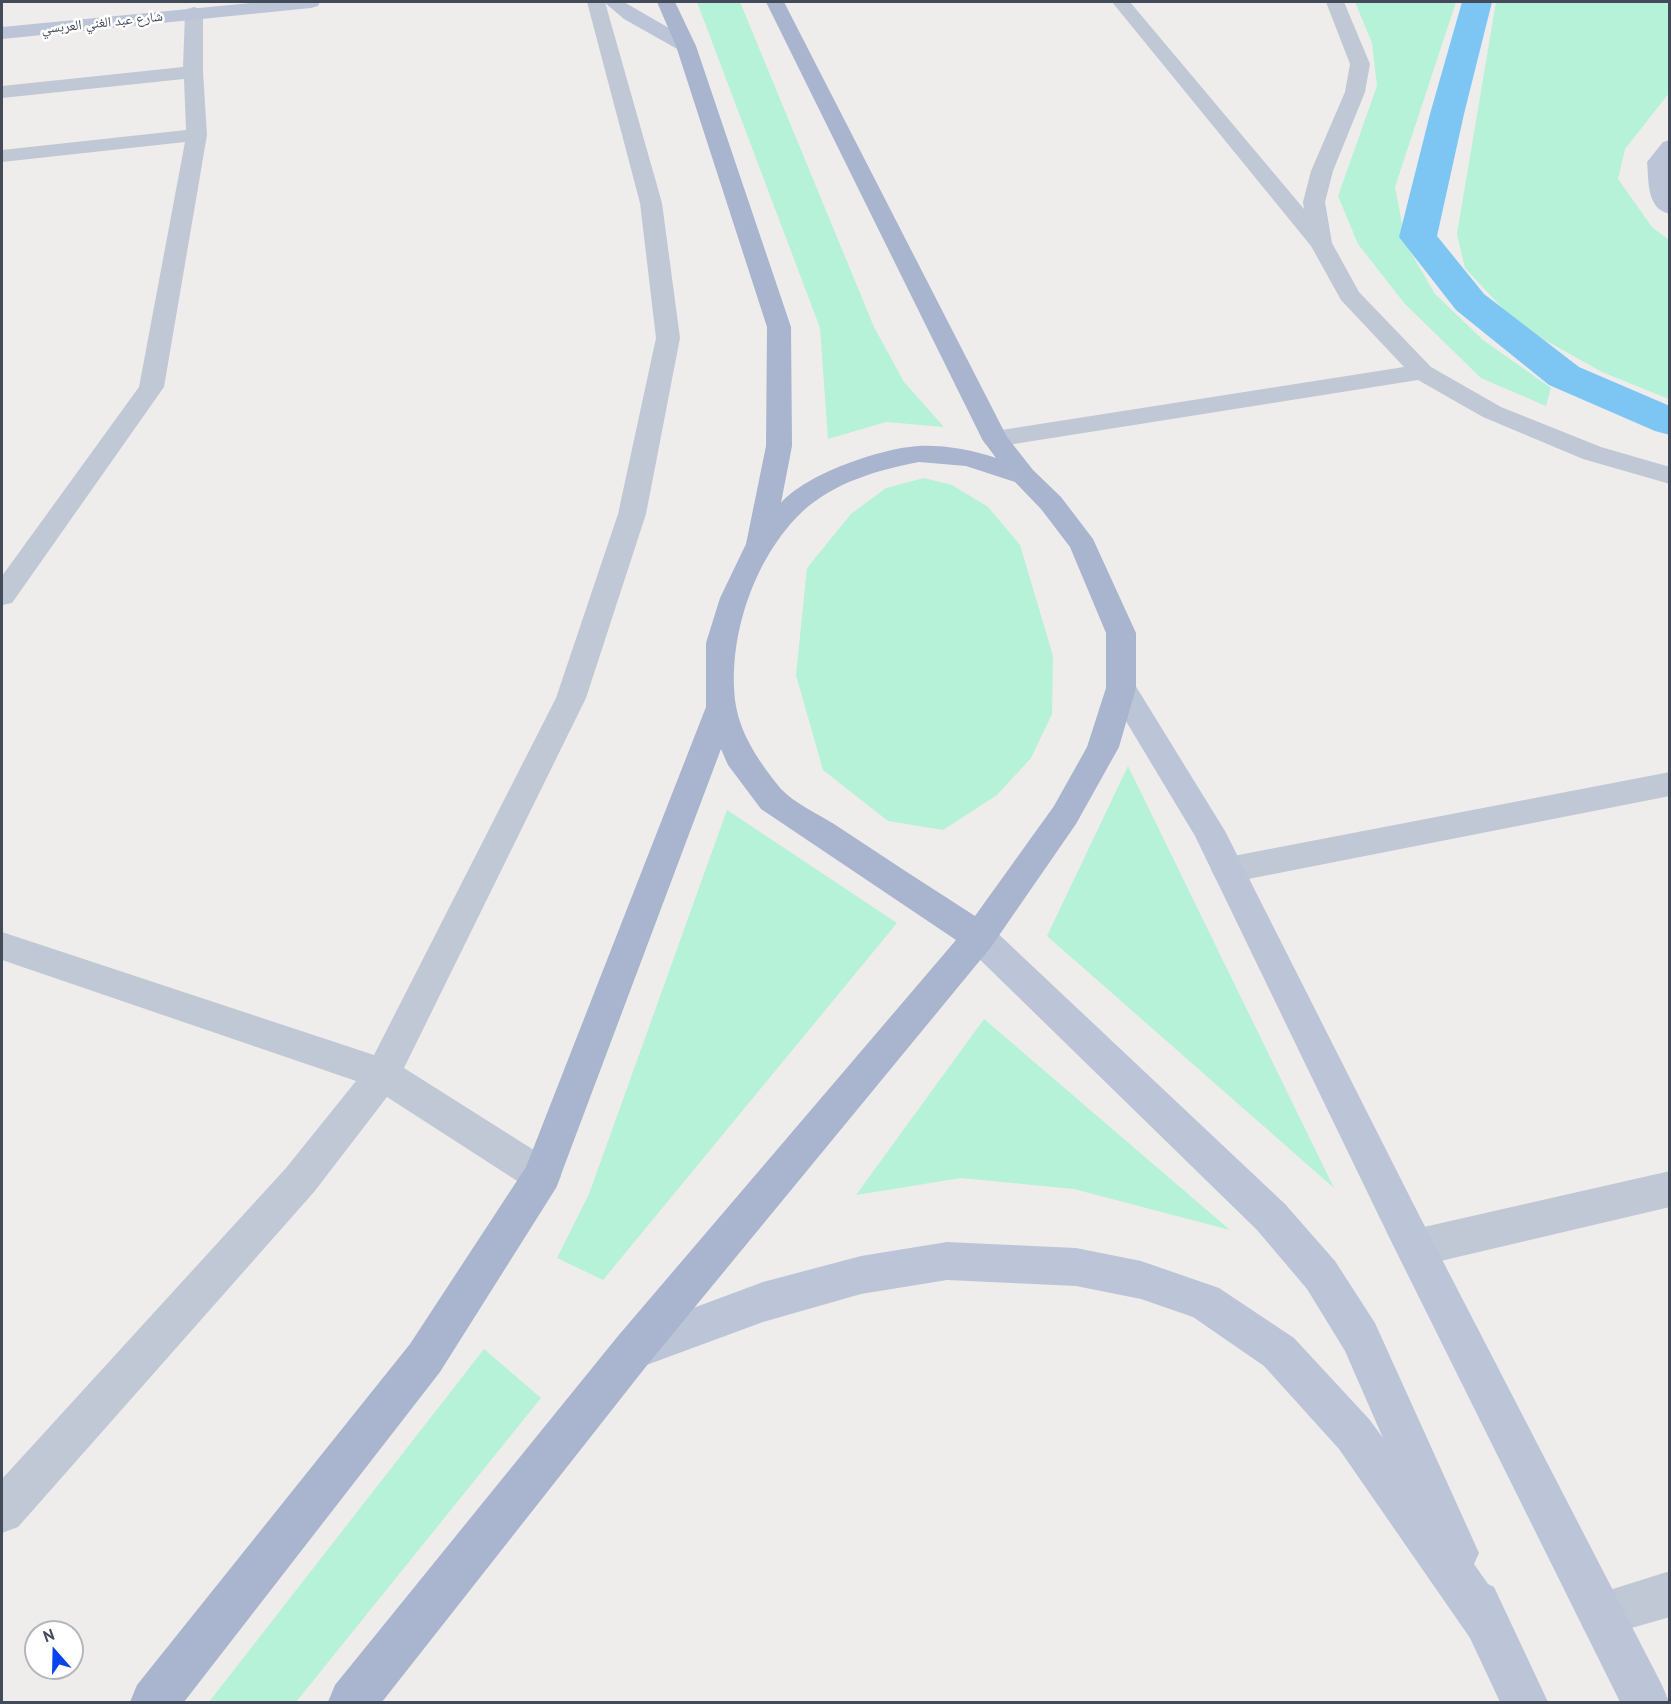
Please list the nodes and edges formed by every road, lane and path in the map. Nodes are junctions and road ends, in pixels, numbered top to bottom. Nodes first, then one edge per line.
1 (311, 2) edge
2 (596, 2) edge
3 (613, 2) edge
4 (666, 2) edge
5 (775, 2) edge
6 (1120, 2) edge
7 (1335, 2) edge
8 (194, 14) junction
9 (2, 33) edge
10 (686, 46) junction
11 (193, 72) junction
12 (2, 92) edge
13 (197, 135) junction
14 (1670, 146) edge
15 (2, 156) edge
16 (1670, 208) edge
17 (1321, 243) junction
18 (1422, 372) junction
19 (995, 439) junction
20 (1024, 476) junction
21 (1670, 476) edge
22 (758, 547) junction
23 (2, 596) edge
24 (1121, 688) junction
25 (721, 707) junction
26 (1670, 784) edge
27 (1228, 870) junction
28 (979, 937) junction
29 (2, 946) edge
30 (383, 1074) junction
31 (542, 1176) junction
32 (1670, 1189) edge
33 (1415, 1248) junction
34 (633, 1350) junction
35 (2, 1511) edge
36 (1670, 1594) edge
37 (1600, 1614) junction
38 (1486, 1622) junction
39 (154, 1702) edge
40 (352, 1702) edge
41 (1524, 1702) edge
42 (1646, 1702) edge

1 - 8 main road, شارع عبد الغني العربسي
2 - 30 street
3 - 10 main road
4 - 10 main road
5 - 19 main road
6 - 17 street
7 - 17 street
8 - 9 main road, شارع عبد الغني العربسي
8 - 11 street
10 - 22 main road
11 - 12 street
11 - 13 street
13 - 15 street
13 - 23 street
14 - 16 main road
17 - 18 street
18 - 19 street
18 - 21 street
19 - 20 main road
20 - 22 main road
20 - 24 main road
22 - 25 main road
24 - 27 main road
24 - 28 main road
25 - 28 main road
25 - 31 main road
26 - 27 street
27 - 33 main road
28 - 34 main road
28 - 38 main road
29 - 30 street
30 - 31 street
30 - 35 street
31 - 39 main road
32 - 33 street
33 - 37 main road
34 - 38 main road
34 - 40 main road
36 - 37 street
37 - 42 main road
38 - 41 main road

